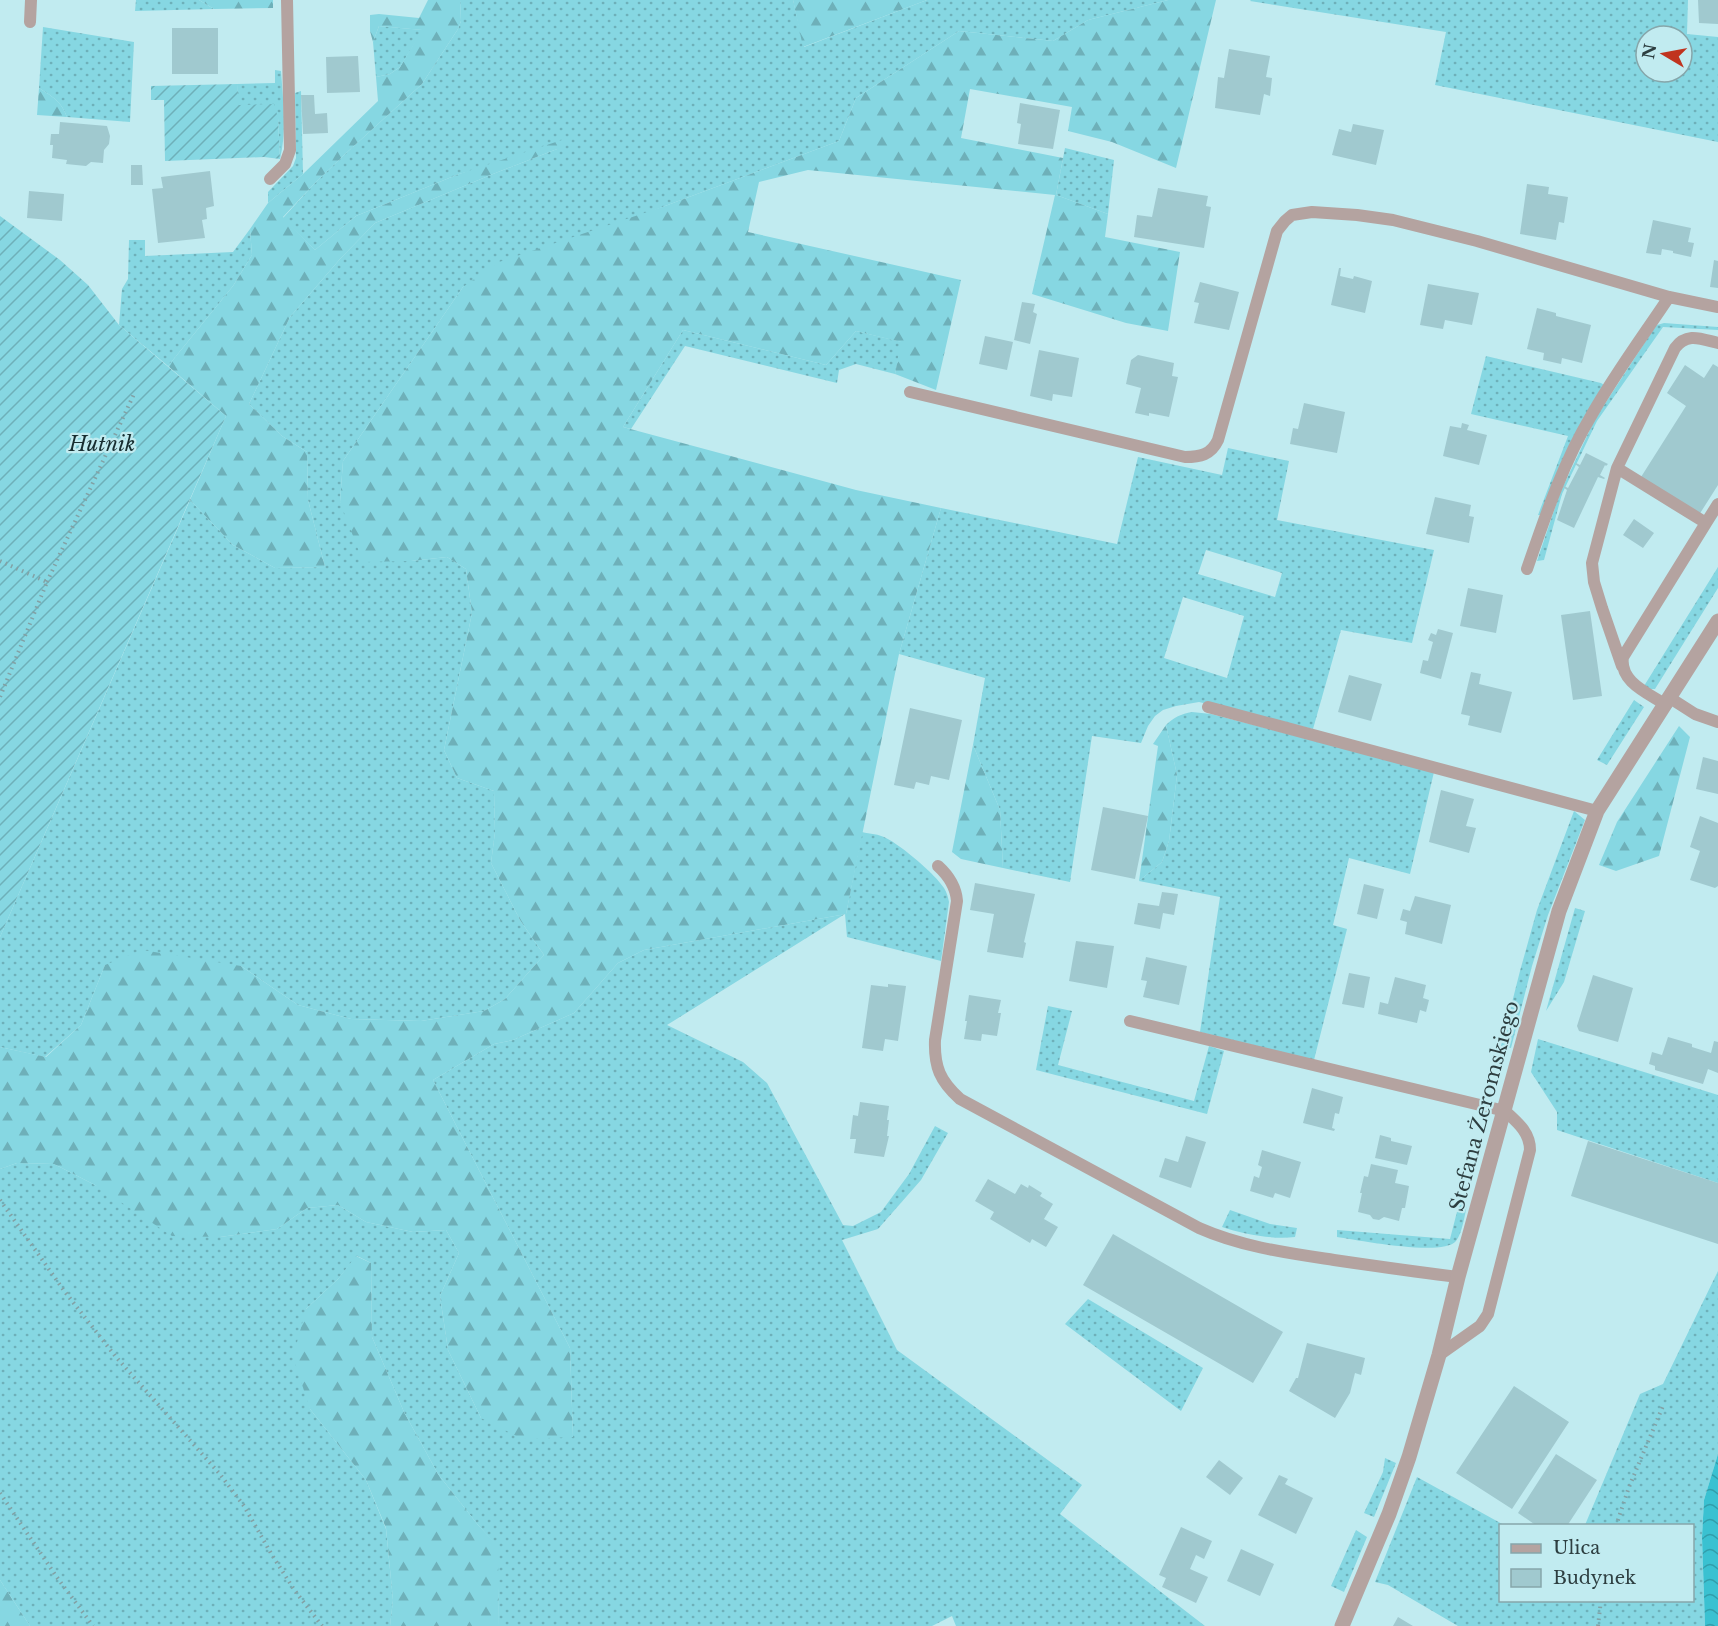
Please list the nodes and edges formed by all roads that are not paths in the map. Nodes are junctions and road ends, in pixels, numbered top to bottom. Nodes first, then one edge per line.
1 (31, 0) edge
2 (287, 0) edge
3 (30, 22) dead end
4 (270, 179) dead end
5 (1669, 297) junction
6 (1718, 307) edge
7 (1718, 343) edge
8 (910, 392) dead end
9 (1617, 468) junction
10 (1718, 504) edge
11 (1706, 523) junction
12 (1527, 569) dead end
13 (1718, 621) edge
14 (1622, 666) junction
15 (1668, 702) junction
16 (1208, 707) dead end
17 (1718, 722) edge
18 (1597, 811) junction
19 (938, 866) dead end
20 (1130, 1021) dead end
21 (1505, 1111) junction
22 (1458, 1277) junction
23 (1439, 1355) junction
24 (1342, 1626) edge

1 - 3 lane
2 - 4 lane
5 - 6 lane
5 - 8 lane
5 - 12 lane
7 - 9 lane
9 - 11 lane
9 - 14 lane
10 - 11 lane
11 - 14 lane
13 - 15 street, Stefana Żeromskiego
14 - 15 lane
15 - 17 lane
15 - 18 street, Stefana Żeromskiego
16 - 18 lane
18 - 21 street, Stefana Żeromskiego
19 - 22 lane
20 - 21 lane
21 - 22 street, Stefana Żeromskiego
21 - 23 lane
22 - 23 street, Stefana Żeromskiego
23 - 24 street, Stefana Żeromskiego

